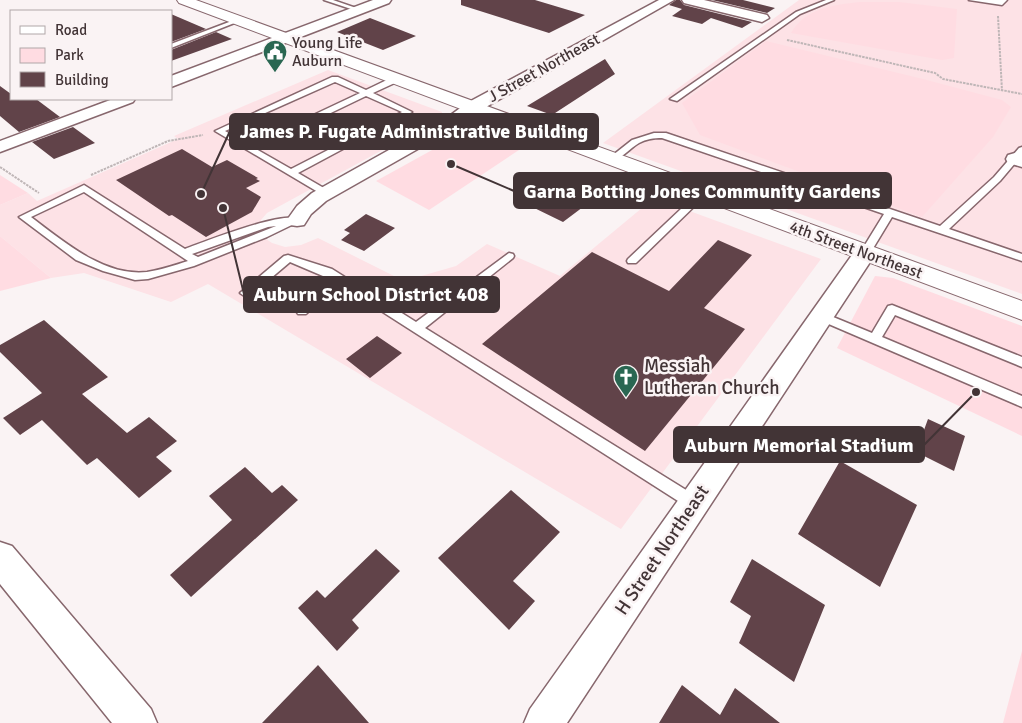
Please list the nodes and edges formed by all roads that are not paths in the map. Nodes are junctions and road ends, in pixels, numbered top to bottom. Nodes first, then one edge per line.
1 (184, 0) edge
2 (327, 0) edge
3 (385, 0) edge
4 (668, 0) edge
5 (688, 0) edge
6 (831, 0) edge
7 (972, 0) edge
8 (1004, 0) edge
9 (358, 10) junction
10 (762, 18) dead end
11 (239, 20) junction
12 (286, 38) junction
13 (172, 46) edge
14 (396, 79) junction
15 (172, 82) edge
16 (366, 93) junction
17 (674, 99) dead end
18 (124, 100) edge
19 (473, 107) junction
20 (0, 148) edge
21 (249, 149) junction
22 (1020, 157) edge
23 (612, 159) junction
24 (291, 173) junction
25 (326, 193) junction
26 (703, 193) junction
27 (890, 213) junction
28 (297, 220) junction
29 (942, 230) junction
30 (184, 253) junction
31 (865, 253) junction
32 (509, 256) dead end
33 (1022, 258) edge
34 (196, 260) junction
35 (632, 261) dead end
36 (338, 278) junction
37 (246, 293) dead end
38 (302, 311) dead end
39 (1022, 311) edge
40 (822, 316) junction
41 (417, 328) junction
42 (875, 339) junction
43 (1022, 362) edge
44 (1022, 402) edge
45 (694, 503) junction
46 (0, 558) edge
47 (138, 723) edge
48 (544, 723) edge

1 - 11 street, 4th Street Northeast
2 - 9 lane
3 - 9 street
4 - 19 street, J Street Northeast
5 - 10 street
6 - 17 lane
7 - 8 lane
9 - 12 street
11 - 12 street, 4th Street Northeast
11 - 13 lane
12 - 14 street, 4th Street Northeast
12 - 15 street
14 - 16 lane
14 - 19 street, 4th Street Northeast
16 - 21 lane
16 - 21 lane
16 - 24 lane
18 - 20 street
19 - 23 street, 4th Street Northeast
19 - 25 street, J Street Northeast
21 - 24 lane
22 - 29 lane
23 - 26 street, 4th Street Northeast
23 - 27 lane
24 - 25 lane
25 - 28 street, J Street Northeast
26 - 31 street, 4th Street Northeast
26 - 35 lane
27 - 29 lane
27 - 31 lane
28 - 30 lane
28 - 34 lane
29 - 33 lane
30 - 34 lane
30 - 34 lane
31 - 39 street, 4th Street Northeast
31 - 40 street, H Street Northeast
32 - 41 lane
36 - 37 lane
36 - 38 lane
36 - 41 lane
40 - 42 lane
40 - 45 street, H Street Northeast
41 - 45 lane
42 - 43 lane
42 - 44 lane
45 - 48 street, H Street Northeast
46 - 47 street

